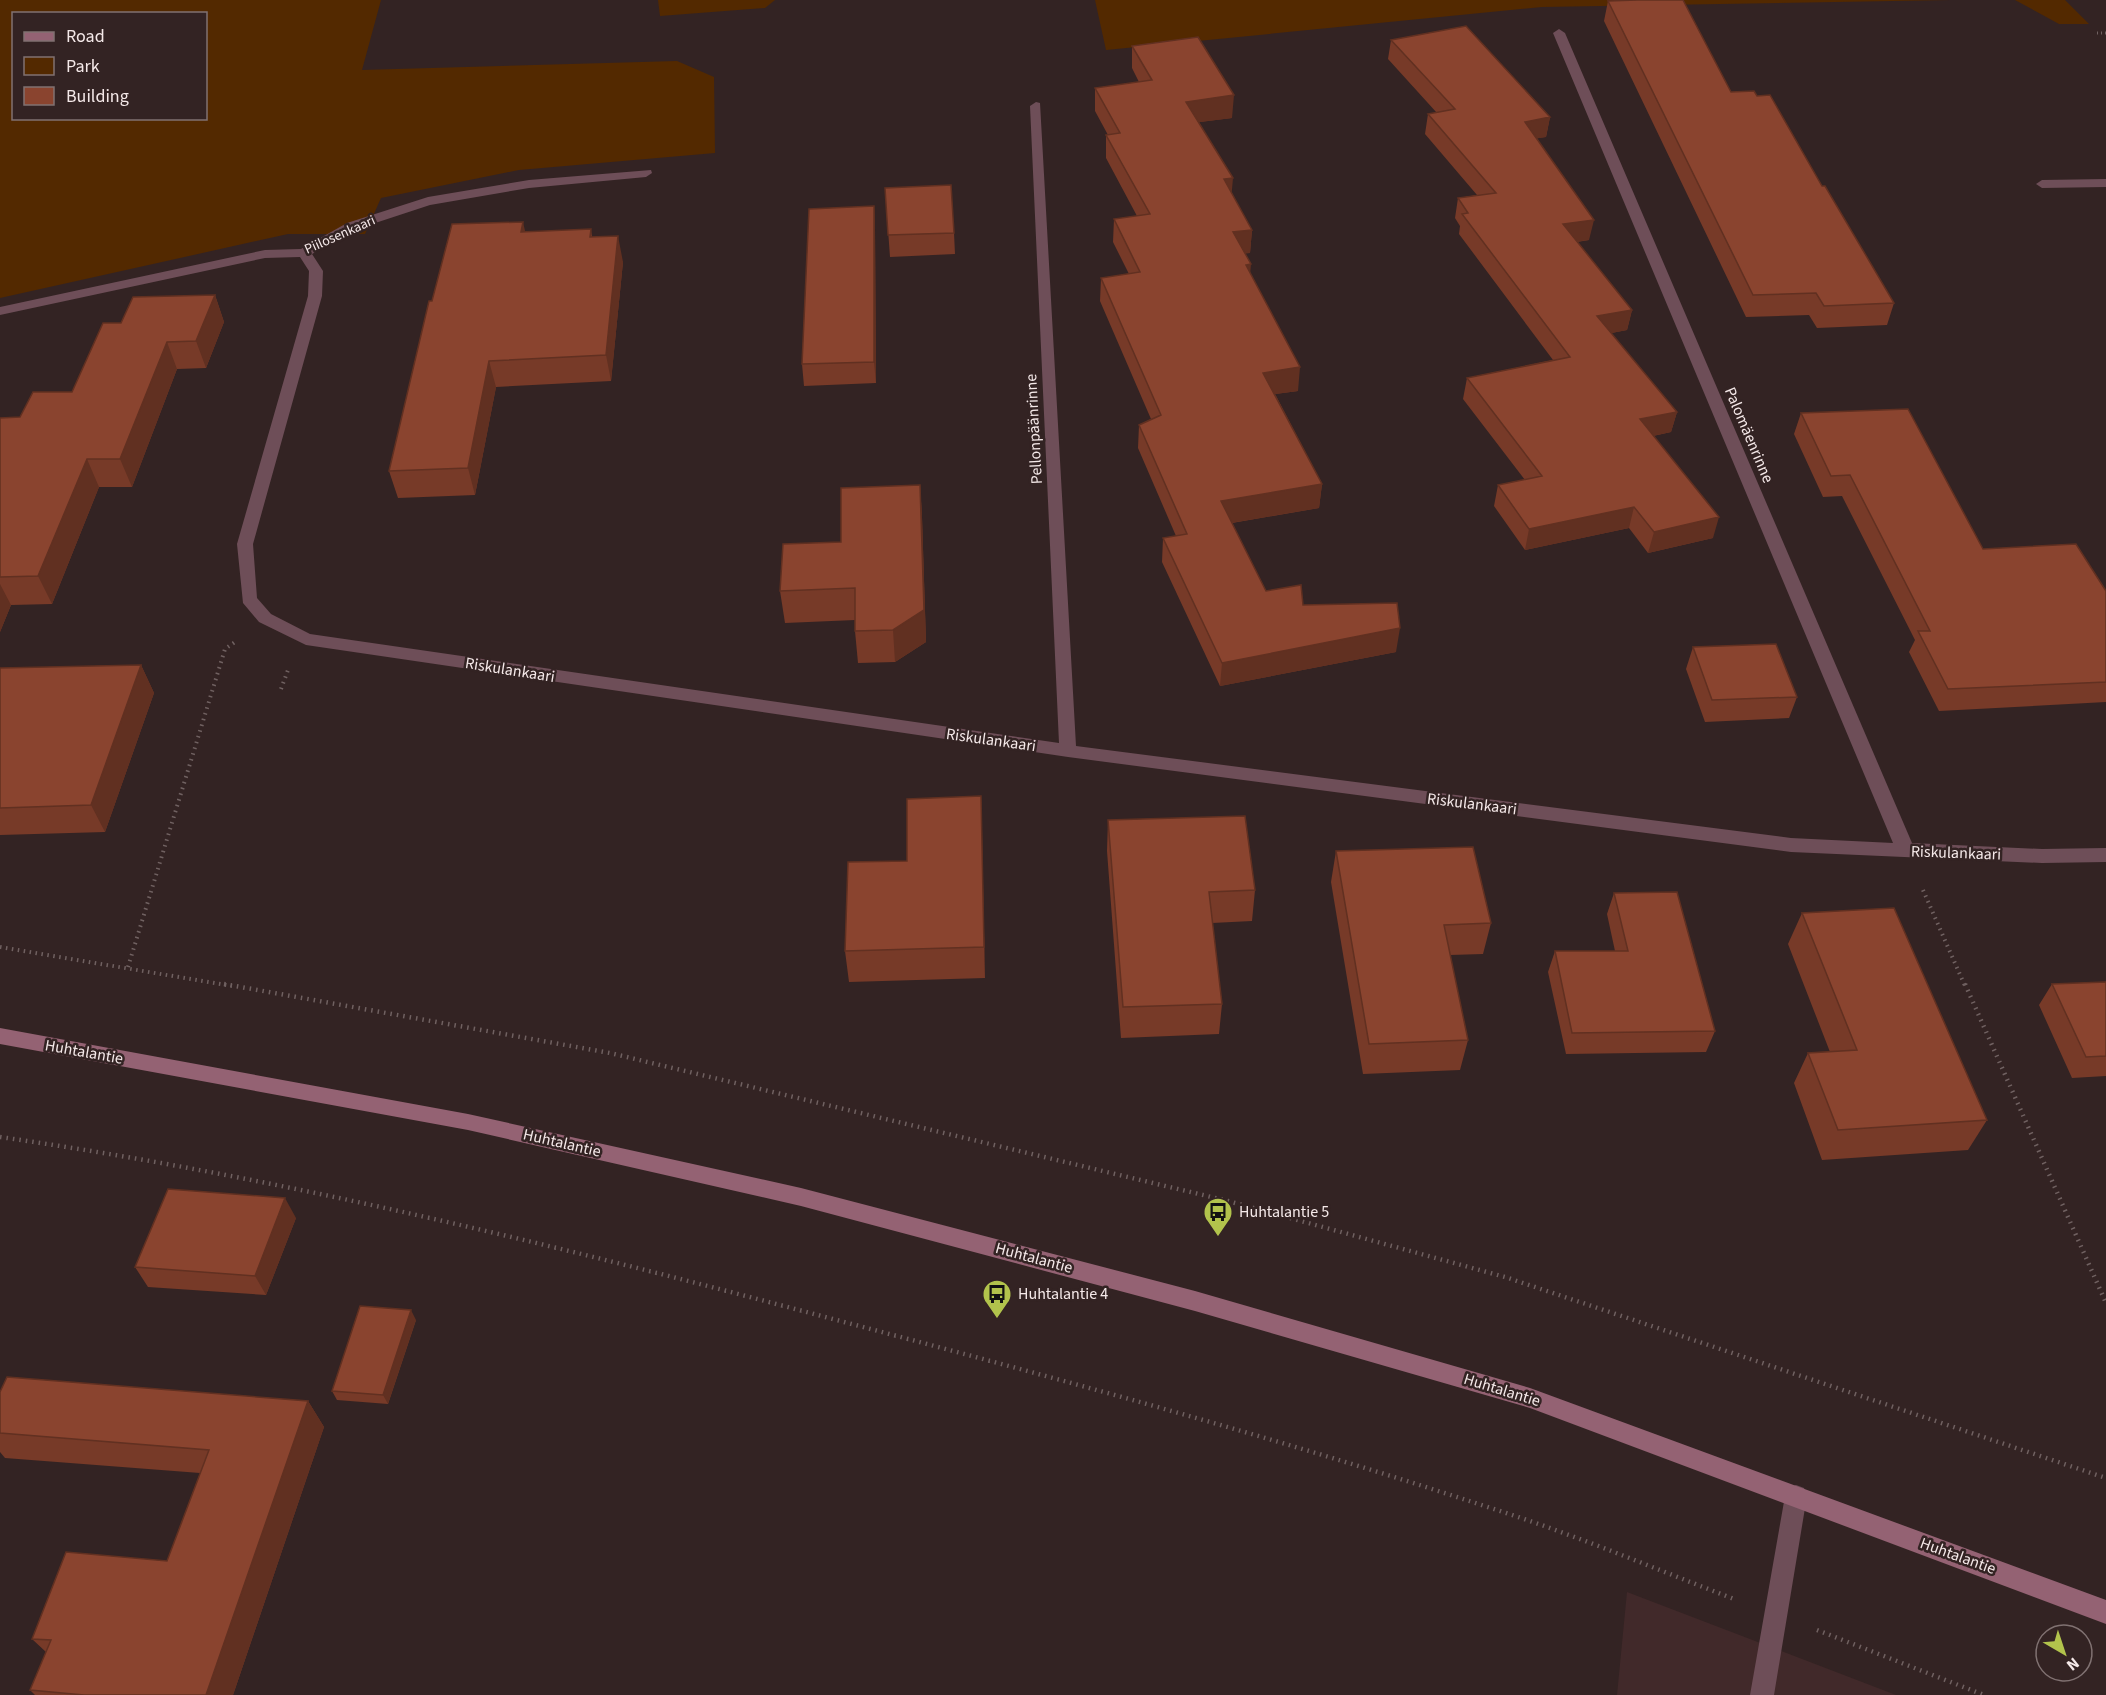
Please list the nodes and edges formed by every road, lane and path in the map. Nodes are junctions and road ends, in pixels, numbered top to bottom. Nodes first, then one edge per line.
1 (1559, 33) dead end
2 (2097, 33) dead end
3 (2106, 33) edge
4 (1036, 106) dead end
5 (646, 173) dead end
6 (2106, 183) edge
7 (2042, 184) dead end
8 (304, 253) junction
9 (0, 311) edge
10 (265, 618) junction
11 (1068, 751) junction
12 (1906, 851) junction
13 (2106, 855) edge
14 (0, 947) edge
15 (128, 967) junction
16 (0, 1036) edge
17 (0, 1137) edge
18 (2106, 1303) edge
19 (2106, 1478) edge
20 (1796, 1496) junction
21 (2106, 1611) edge
22 (1776, 1614) junction
23 (1762, 1695) edge
24 (1984, 1695) edge

1 - 12 street, Palomäenrinne
2 - 3 path
4 - 11 street, Pellonpäänrinne
5 - 8 street, Piilosenkaari
6 - 7 street
8 - 9 street, Piilosenkaari
8 - 10 street, Riskulankaari
10 - 11 street, Riskulankaari
10 - 15 path
11 - 12 street, Riskulankaari
12 - 13 street, Riskulankaari
12 - 18 path
14 - 15 path
15 - 19 path
16 - 20 main road, Huhtalantie
17 - 22 path
20 - 21 main road, Huhtalantie
20 - 22 street
22 - 23 street
22 - 24 path

